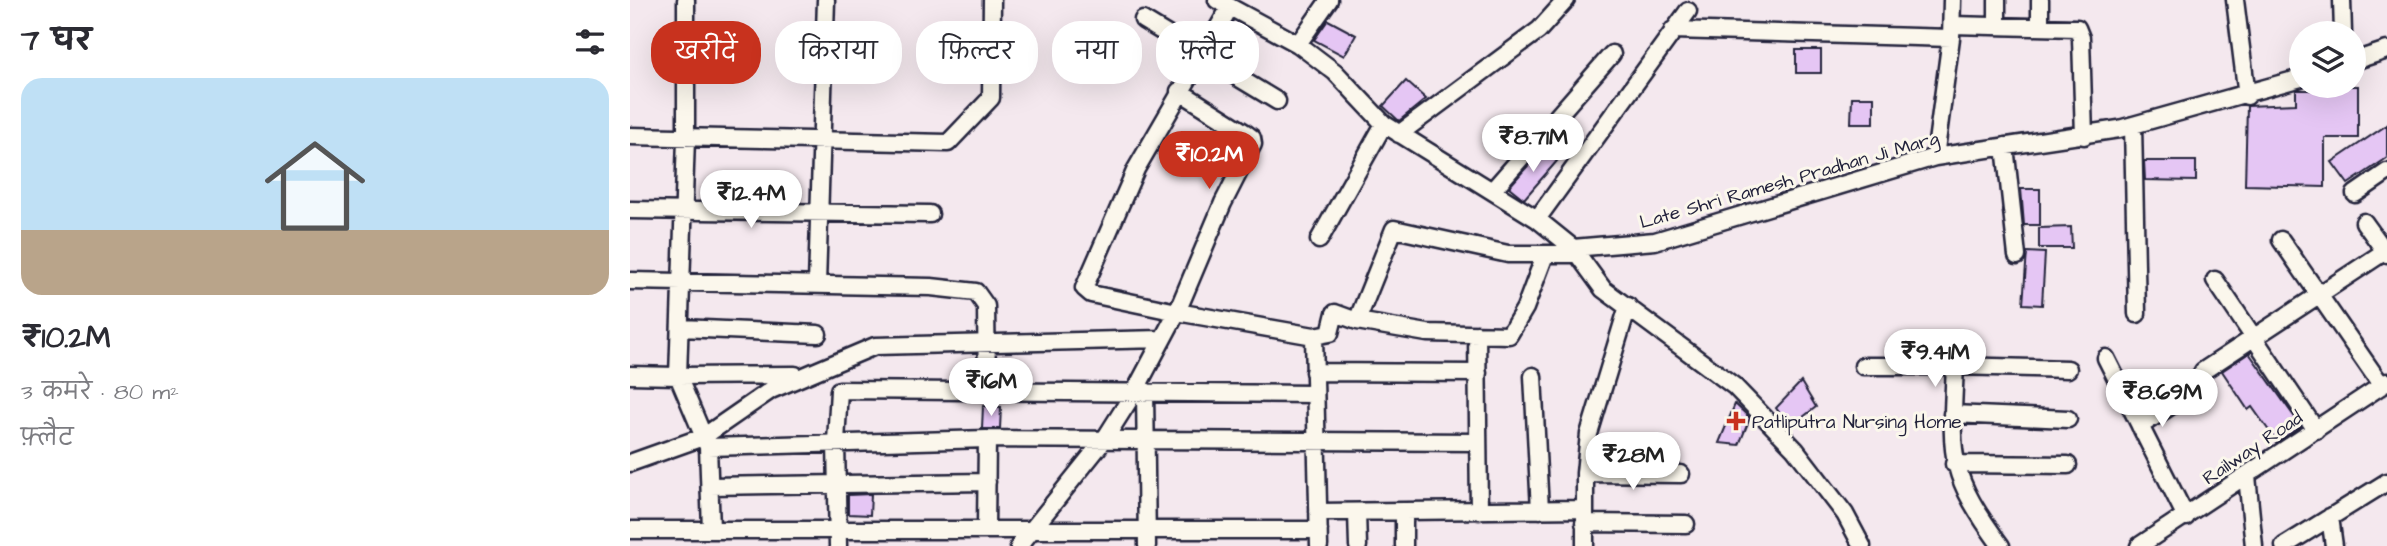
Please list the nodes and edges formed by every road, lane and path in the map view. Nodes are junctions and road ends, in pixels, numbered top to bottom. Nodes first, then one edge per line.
1 (686, 0) edge
2 (826, 0) edge
3 (992, 0) edge
4 (1329, 0) edge
5 (1566, 0) edge
6 (1952, 0) edge
7 (1997, 0) edge
8 (2040, 0) edge
9 (2235, 0) edge
10 (2342, 0) edge
11 (1222, 2) edge
12 (1688, 11) dead end
13 (1143, 20) dead end
14 (1214, 21) edge
15 (2343, 21) edge
16 (1997, 26) junction
17 (2040, 26) junction
18 (1156, 28) edge
19 (1673, 30) junction
20 (1951, 32) junction
21 (1298, 44) junction
22 (2387, 50) edge
23 (1612, 54) dead end
24 (2366, 57) edge
25 (2289, 82) edge
26 (1184, 84) edge
27 (1249, 84) edge
28 (1180, 91) junction
29 (2247, 96) junction
30 (1277, 101) dead end
31 (1384, 124) junction
32 (2133, 125) junction
33 (1399, 134) junction
34 (2084, 135) junction
35 (630, 136) edge
36 (686, 138) junction
37 (821, 142) junction
38 (2005, 146) junction
39 (1936, 157) junction
40 (2387, 172) edge
41 (1492, 191) junction
42 (2355, 194) dead end
43 (630, 210) edge
44 (683, 211) junction
45 (819, 212) junction
46 (930, 214) dead end
47 (1536, 219) junction
48 (2364, 222) dead end
49 (1319, 240) dead end
50 (2281, 240) dead end
51 (1575, 251) junction
52 (2386, 252) edge
53 (1545, 255) junction
54 (2017, 256) dead end
55 (2215, 280) dead end
56 (630, 281) edge
57 (682, 282) junction
58 (817, 284) junction
59 (2319, 295) junction
60 (1628, 306) junction
61 (1177, 312) junction
62 (2137, 313) dead end
63 (1357, 321) junction
64 (681, 328) junction
65 (818, 334) dead end
66 (1477, 334) junction
67 (1314, 336) junction
68 (1162, 339) junction
69 (2254, 339) junction
70 (987, 343) junction
71 (2106, 358) dead end
72 (1863, 366) dead end
73 (1955, 366) junction
74 (2068, 369) dead end
75 (1314, 372) junction
76 (1478, 373) junction
77 (630, 375) edge
78 (802, 375) junction
79 (678, 376) junction
80 (1533, 376) dead end
81 (2385, 384) edge
82 (988, 390) junction
83 (1140, 391) junction
84 (1314, 394) junction
85 (1952, 414) junction
86 (2068, 419) dead end
87 (2140, 426) junction
88 (2316, 430) junction
89 (987, 439) junction
90 (1104, 439) junction
91 (1145, 440) junction
92 (706, 442) junction
93 (836, 442) junction
94 (1316, 442) junction
95 (1478, 442) junction
96 (630, 463) edge
97 (1954, 464) junction
98 (2068, 465) dead end
99 (1585, 473) junction
100 (1681, 474) dead end
101 (2248, 476) junction
102 (986, 482) junction
103 (2387, 482) edge
104 (836, 484) junction
105 (710, 486) junction
106 (1540, 510) junction
107 (1479, 511) junction
108 (1318, 512) junction
109 (1357, 512) junction
110 (1404, 512) junction
111 (1584, 516) junction
112 (2186, 517) junction
113 (2330, 517) junction
114 (1686, 524) dead end
115 (711, 529) junction
116 (986, 529) junction
117 (1031, 529) junction
118 (630, 530) edge
119 (838, 538) edge
120 (1147, 538) edge
121 (1237, 538) edge
122 (1281, 538) edge
123 (1319, 538) edge
124 (1019, 546) edge
125 (1358, 546) edge
126 (1404, 546) edge
127 (1585, 546) edge
128 (1862, 546) edge
129 (2001, 546) edge
130 (2139, 546) edge
131 (2254, 546) edge
132 (2284, 546) edge
133 (2334, 546) edge

1 - 36 street
2 - 37 street
3 - 37 street
4 - 21 street
5 - 33 street
6 - 20 street
7 - 16 street
8 - 17 street
9 - 29 street
10 - 15 street
11 - 14 street
11 - 21 street
12 - 19 street
13 - 18 street
16 - 17 street
16 - 20 street
17 - 34 street
19 - 20 street
19 - 47 street
20 - 39 street
21 - 31 street
22 - 24 street
23 - 41 street
25 - 29 street, Late Shri Ramesh Pradhan Ji Marg
26 - 28 street
27 - 30 street
28 - 61 street
28 - 61 street
29 - 32 street, Late Shri Ramesh Pradhan Ji Marg
31 - 33 street
31 - 49 street
32 - 34 street, Late Shri Ramesh Pradhan Ji Marg
32 - 62 street
33 - 41 street
34 - 38 street, Late Shri Ramesh Pradhan Ji Marg
35 - 36 street
36 - 37 street
36 - 44 street
37 - 45 street
38 - 39 street, Late Shri Ramesh Pradhan Ji Marg
38 - 54 street
39 - 51 street, Late Shri Ramesh Pradhan Ji Marg
40 - 42 street
41 - 47 street
43 - 44 street
44 - 45 street
44 - 57 street
45 - 46 street
45 - 58 street
47 - 51 street
48 - 52 street
50 - 59 street
51 - 53 street, Late Shri Ramesh Pradhan Ji Marg
51 - 60 street
52 - 59 street
53 - 63 street, Late Shri Ramesh Pradhan Ji Marg
53 - 66 street
55 - 69 street
56 - 57 street
57 - 58 street
57 - 64 street
58 - 70 street
59 - 69 street
59 - 81 street
60 - 99 street
60 - 128 street
61 - 67 street
61 - 68 street
63 - 66 street
63 - 67 street
64 - 65 street
64 - 79 street
66 - 76 street
67 - 75 street
68 - 70 street
68 - 83 street
69 - 87 street
69 - 88 street
70 - 78 street
70 - 82 street
71 - 87 street
72 - 73 street
73 - 74 street
73 - 85 street
75 - 76 street
75 - 84 street
76 - 95 street
77 - 79 street
78 - 79 street
78 - 92 street
79 - 92 street
80 - 106 street
81 - 88 street, Railway Road
82 - 83 street
82 - 93 street
83 - 84 street
83 - 90 street
83 - 91 street
84 - 94 street
85 - 86 street
85 - 97 street
87 - 112 street
88 - 101 street, Railway Road
89 - 90 street
89 - 93 street
89 - 102 street
90 - 91 street
90 - 117 street
91 - 94 street
91 - 120 street
92 - 93 street
92 - 96 street
92 - 105 street
93 - 104 street
94 - 95 street
94 - 108 street
95 - 107 street
97 - 98 street
97 - 129 street
99 - 100 street
99 - 111 street
101 - 112 street, Railway Road
101 - 131 street
102 - 104 street
102 - 116 street
103 - 113 street
104 - 105 street
104 - 119 street
105 - 115 street
106 - 107 street
106 - 111 street
107 - 110 street
108 - 109 street
108 - 123 street
109 - 110 street
109 - 125 street
110 - 126 street
111 - 114 street
111 - 127 street
112 - 130 street, Railway Road
113 - 132 street
113 - 133 street
115 - 118 street
115 - 119 street
116 - 117 street
116 - 119 street
117 - 120 street
117 - 124 street
120 - 121 street
121 - 122 street
122 - 123 street

